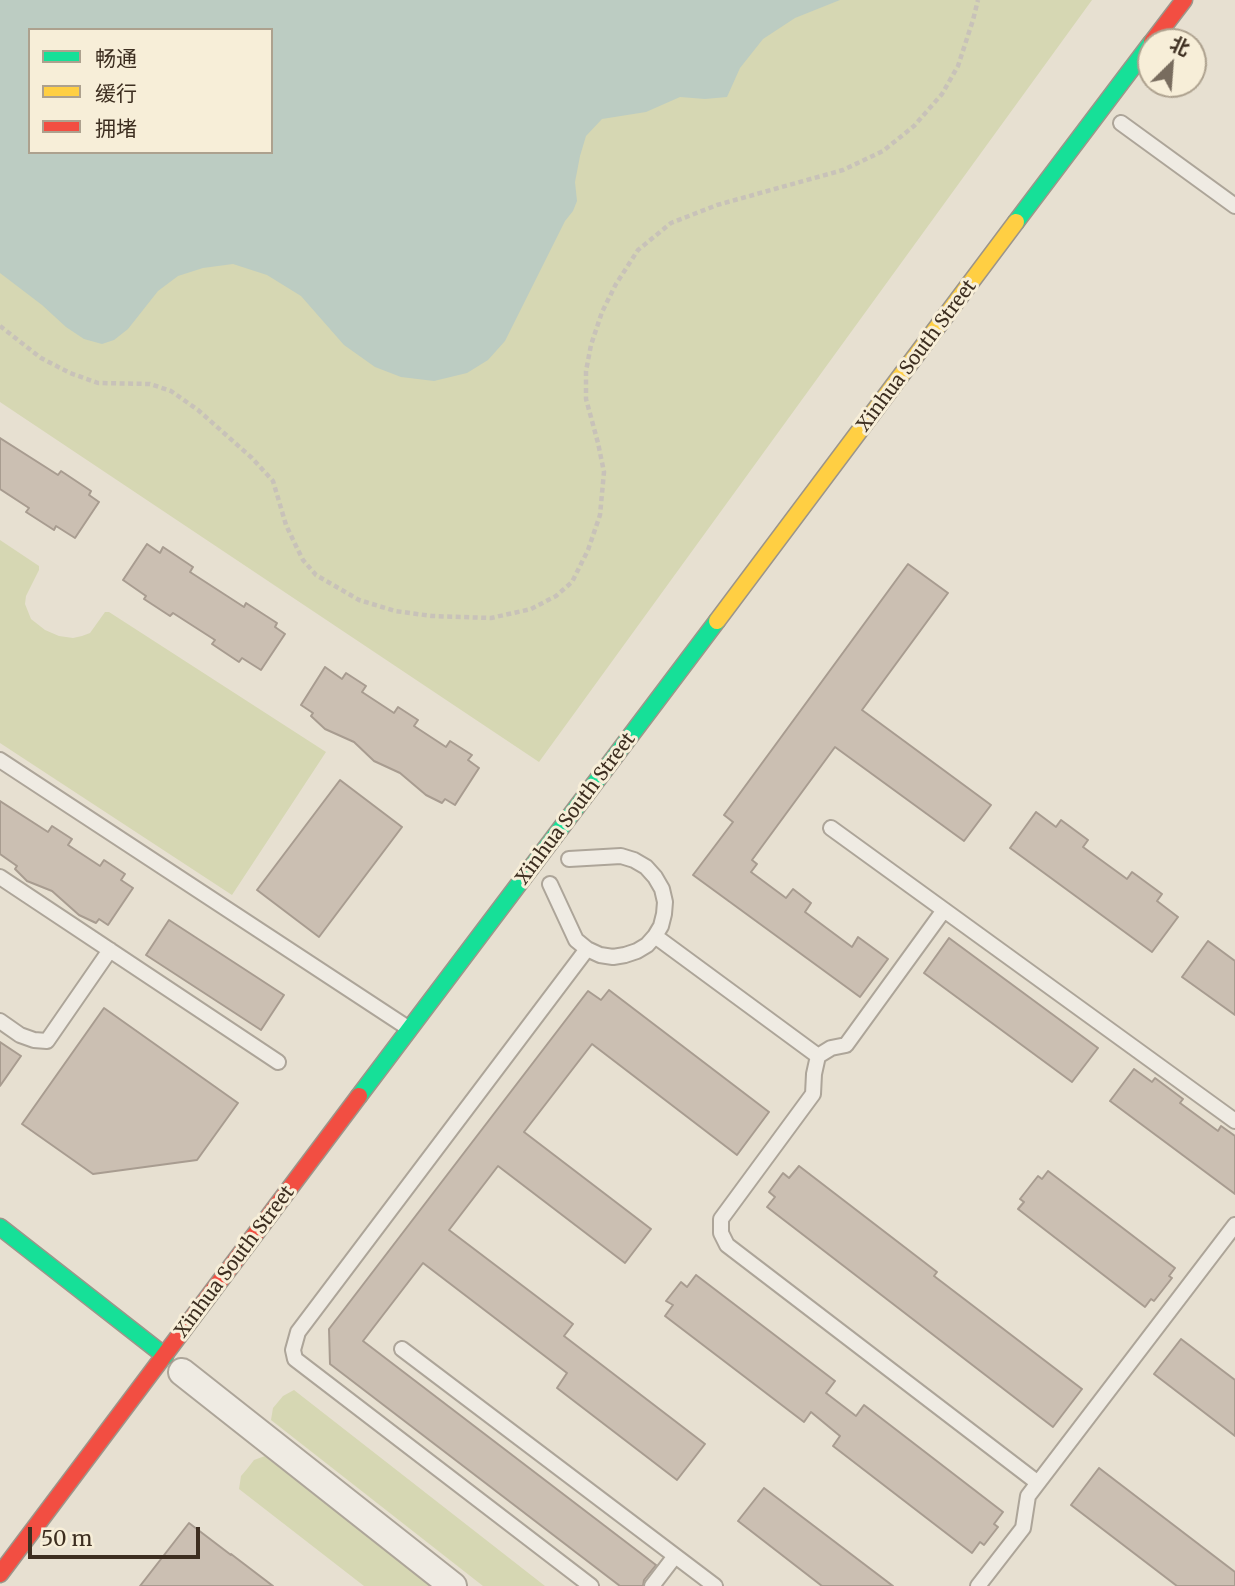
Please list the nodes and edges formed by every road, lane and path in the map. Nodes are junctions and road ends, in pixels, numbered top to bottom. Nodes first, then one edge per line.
1 (978, 0) edge
2 (1184, 0) edge
3 (1163, 28) edge
4 (1137, 63) edge
5 (1121, 123) dead end
6 (1235, 206) edge
7 (0, 326) edge
8 (0, 760) edge
9 (831, 828) dead end
10 (0, 877) edge
11 (944, 910) junction
12 (655, 936) junction
13 (587, 949) junction
14 (110, 950) junction
15 (0, 1021) edge
16 (410, 1029) junction
17 (818, 1056) junction
18 (278, 1062) dead end
19 (1235, 1121) edge
20 (1235, 1225) edge
21 (0, 1227) edge
22 (402, 1349) dead end
23 (178, 1368) junction
24 (1038, 1483) junction
25 (675, 1556) junction
26 (0, 1574) edge
27 (453, 1586) edge
28 (591, 1586) edge
29 (652, 1586) edge
30 (715, 1586) edge
31 (978, 1586) edge

1 - 7 path
2 - 3 main road, Xinhua South Street
4 - 16 main road, Xinhua South Street
5 - 6 lane
8 - 16 lane
9 - 11 lane
10 - 14 lane
11 - 17 lane
11 - 19 lane
12 - 13 lane
12 - 13 lane
12 - 17 lane
13 - 28 lane
14 - 15 lane
14 - 18 lane
16 - 23 main road, Xinhua South Street
17 - 24 lane
20 - 24 lane
21 - 23 main road
22 - 25 lane
23 - 26 main road, Xinhua South Street
23 - 27 street
24 - 31 lane
25 - 29 lane
25 - 30 lane

